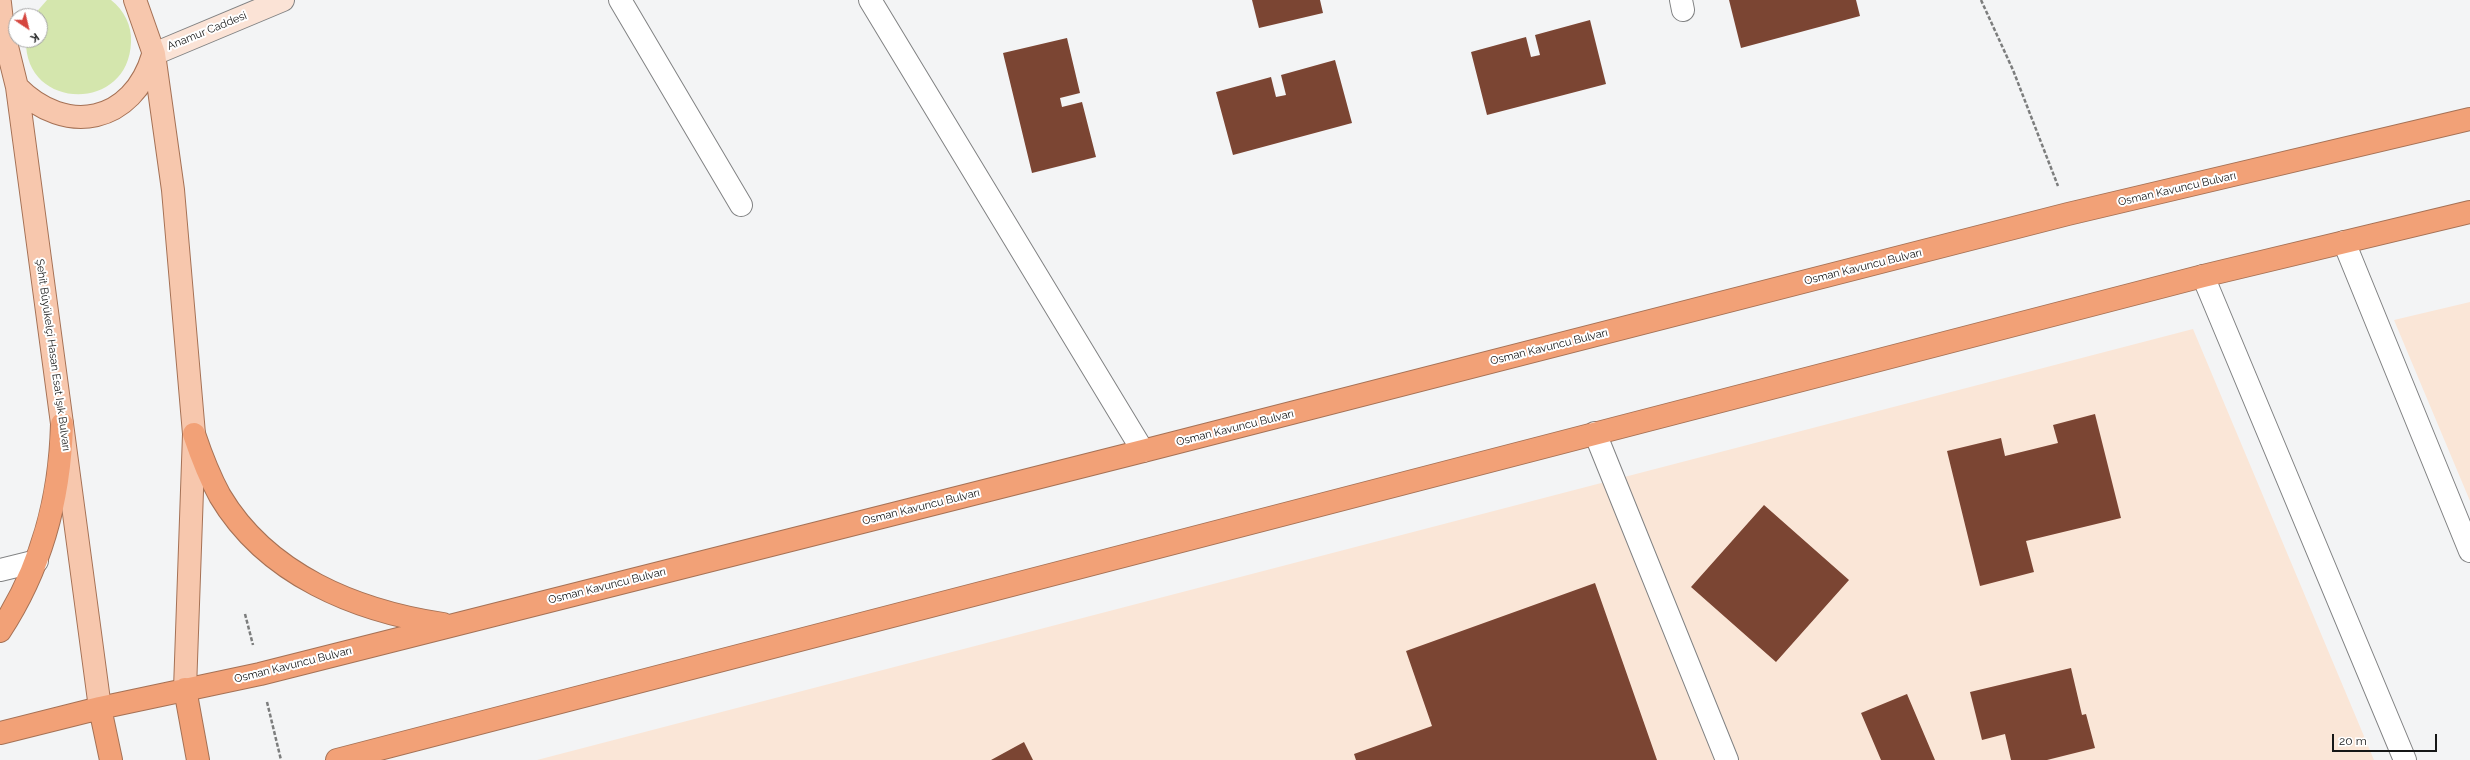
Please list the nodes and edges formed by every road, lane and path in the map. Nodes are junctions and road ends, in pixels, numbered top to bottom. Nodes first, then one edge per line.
1 (16, 0) edge
2 (135, 0) edge
3 (283, 0) edge
4 (620, 0) edge
5 (870, 0) edge
6 (1981, 0) edge
7 (0, 3) edge
8 (3, 30) junction
9 (154, 54) junction
10 (5, 67) edge
11 (17, 87) junction
12 (2470, 119) edge
13 (741, 205) dead end
14 (2470, 212) edge
15 (2068, 214) junction
16 (2344, 242) junction
17 (2204, 276) junction
18 (62, 424) junction
19 (1595, 433) junction
20 (194, 434) junction
21 (1143, 451) junction
22 (2470, 551) edge
23 (37, 561) junction
24 (0, 570) edge
25 (452, 625) junction
26 (0, 630) edge
27 (185, 689) junction
28 (100, 708) junction
29 (0, 733) edge
30 (111, 760) edge
31 (198, 760) edge
32 (337, 760) edge
33 (1727, 760) edge
34 (2405, 760) edge

1 - 8 main road
2 - 9 main road
3 - 9 street, Anamur Caddesi
4 - 13 street
5 - 21 street
6 - 15 path
7 - 8 main road, Şehit Büyükelçi Hasan Esat Işık Bulvarı
8 - 10 main road, Şehit Büyükelçi Hasan Esat Işık Bulvarı
9 - 11 main road
9 - 20 main road
10 - 11 main road, Şehit Büyükelçi Hasan Esat Işık Bulvarı
11 - 18 main road, Şehit Büyükelçi Hasan Esat Işık Bulvarı
12 - 15 highway, Osman Kavuncu Bulvarı
14 - 16 highway
15 - 21 highway, Osman Kavuncu Bulvarı
16 - 17 highway
16 - 22 street
17 - 19 highway
17 - 34 street
18 - 23 highway
18 - 28 main road, Şehit Büyükelçi Hasan Esat Işık Bulvarı
19 - 32 highway
19 - 33 street
20 - 25 highway
20 - 27 main road
21 - 25 highway, Osman Kavuncu Bulvarı
23 - 24 street
23 - 26 highway
25 - 27 highway, Osman Kavuncu Bulvarı
27 - 28 highway, Osman Kavuncu Bulvarı
27 - 31 highway
28 - 29 highway, Osman Kavuncu Bulvarı
28 - 30 highway

